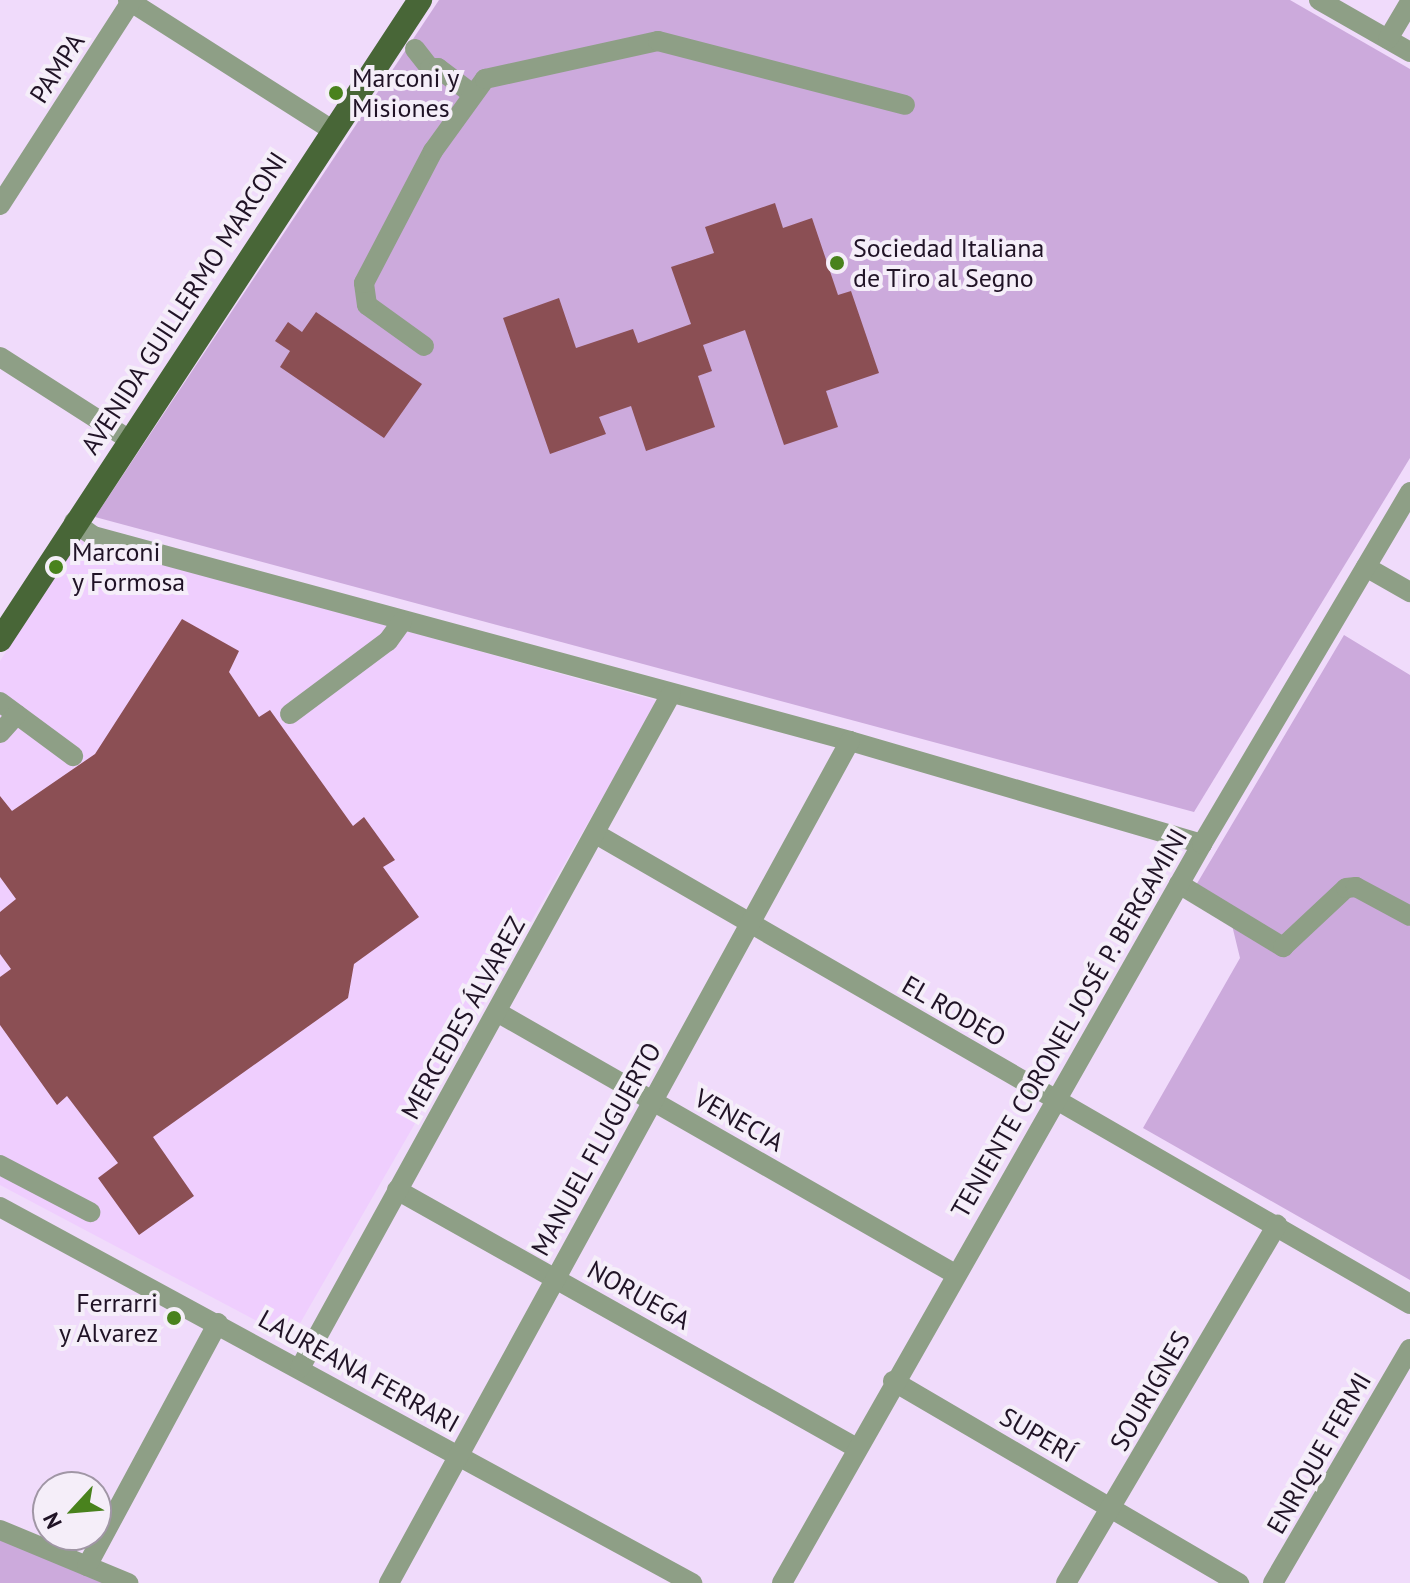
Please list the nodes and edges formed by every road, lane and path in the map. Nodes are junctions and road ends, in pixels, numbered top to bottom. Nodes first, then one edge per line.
1 (420, 0) edge
2 (1319, 0) edge
3 (130, 1) edge
4 (1410, 2) edge
5 (1388, 39) junction
6 (406, 42) junction
7 (1410, 52) edge
8 (471, 93) junction
9 (905, 105) dead end
10 (332, 130) junction
11 (0, 205) edge
12 (424, 346) dead end
13 (0, 357) edge
14 (128, 439) junction
15 (1410, 492) edge
16 (74, 522) junction
17 (1366, 567) junction
18 (1410, 592) edge
19 (402, 622) junction
20 (0, 640) edge
21 (671, 694) junction
22 (8, 708) edge
23 (290, 714) dead end
24 (0, 733) edge
25 (850, 741) junction
26 (73, 756) dead end
27 (596, 834) junction
28 (1202, 844) junction
29 (1179, 884) junction
30 (1410, 916) edge
31 (751, 923) junction
32 (497, 1012) junction
33 (1055, 1099) junction
34 (653, 1100) junction
35 (0, 1165) edge
36 (397, 1190) junction
37 (0, 1207) edge
38 (90, 1212) dead end
39 (1277, 1225) junction
40 (955, 1274) junction
41 (555, 1277) junction
42 (1410, 1304) edge
43 (218, 1323) junction
44 (1410, 1349) edge
45 (300, 1368) junction
46 (893, 1381) junction
47 (855, 1447) junction
48 (458, 1454) junction
49 (1112, 1507) junction
50 (0, 1530) edge
51 (87, 1566) junction
52 (128, 1583) edge
53 (389, 1583) edge
54 (692, 1583) edge
55 (782, 1583) edge
56 (1066, 1583) edge
57 (1239, 1583) edge
58 (1273, 1583) edge

1 - 6 main road, AVENIDA GUILLERMO MARCONI
2 - 5 street
3 - 10 street
3 - 11 street, PAMPA
4 - 5 street
5 - 7 street
6 - 8 street
6 - 10 main road, AVENIDA GUILLERMO MARCONI
8 - 9 street
8 - 12 street
10 - 14 main road, AVENIDA GUILLERMO MARCONI
13 - 14 street
14 - 16 main road, AVENIDA GUILLERMO MARCONI
15 - 17 street, TENIENTE CORONEL JOSÉ P. BERGAMINI
16 - 19 street
16 - 20 main road, AVENIDA GUILLERMO MARCONI
17 - 18 street
17 - 28 street, TENIENTE CORONEL JOSÉ P. BERGAMINI
19 - 21 street
19 - 23 street
21 - 25 street
21 - 27 street, MERCEDES ÁLVAREZ
22 - 24 street
22 - 26 street
25 - 28 street
25 - 31 street, MANUEL FLUGUERTO
27 - 31 street, EL RODEO
27 - 32 street, MERCEDES ÁLVAREZ
28 - 29 street, TENIENTE CORONEL JOSÉ P. BERGAMINI
29 - 30 street
29 - 33 street, TENIENTE CORONEL JOSÉ P. BERGAMINI
31 - 33 street, EL RODEO
31 - 34 street, MANUEL FLUGUERTO
32 - 34 street, VENECIA
32 - 36 street, MERCEDES ÁLVAREZ
33 - 39 street, EL RODEO
33 - 40 street, TENIENTE CORONEL JOSÉ P. BERGAMINI
34 - 40 street, VENECIA
34 - 41 street, MANUEL FLUGUERTO
35 - 38 street
36 - 41 street, NORUEGA
36 - 45 street, MERCEDES ÁLVAREZ
37 - 43 street, LAUREANA FERRARI
39 - 42 street, EL RODEO
39 - 49 street, SOURIGNES
40 - 46 street, TENIENTE CORONEL JOSÉ P. BERGAMINI
41 - 47 street, NORUEGA
41 - 48 street, MANUEL FLUGUERTO
43 - 45 street, LAUREANA FERRARI
43 - 51 street
44 - 58 street, ENRIQUE FERMI
45 - 48 street, LAUREANA FERRARI
46 - 47 street, TENIENTE CORONEL JOSÉ P. BERGAMINI
46 - 49 street, SUPERÍ
47 - 55 street, TENIENTE CORONEL JOSÉ P. BERGAMINI
48 - 53 street, MANUEL FLUGUERTO
48 - 54 street, LAUREANA FERRARI
49 - 56 street, SOURIGNES
49 - 57 street, SUPERÍ
50 - 51 street
51 - 52 street

